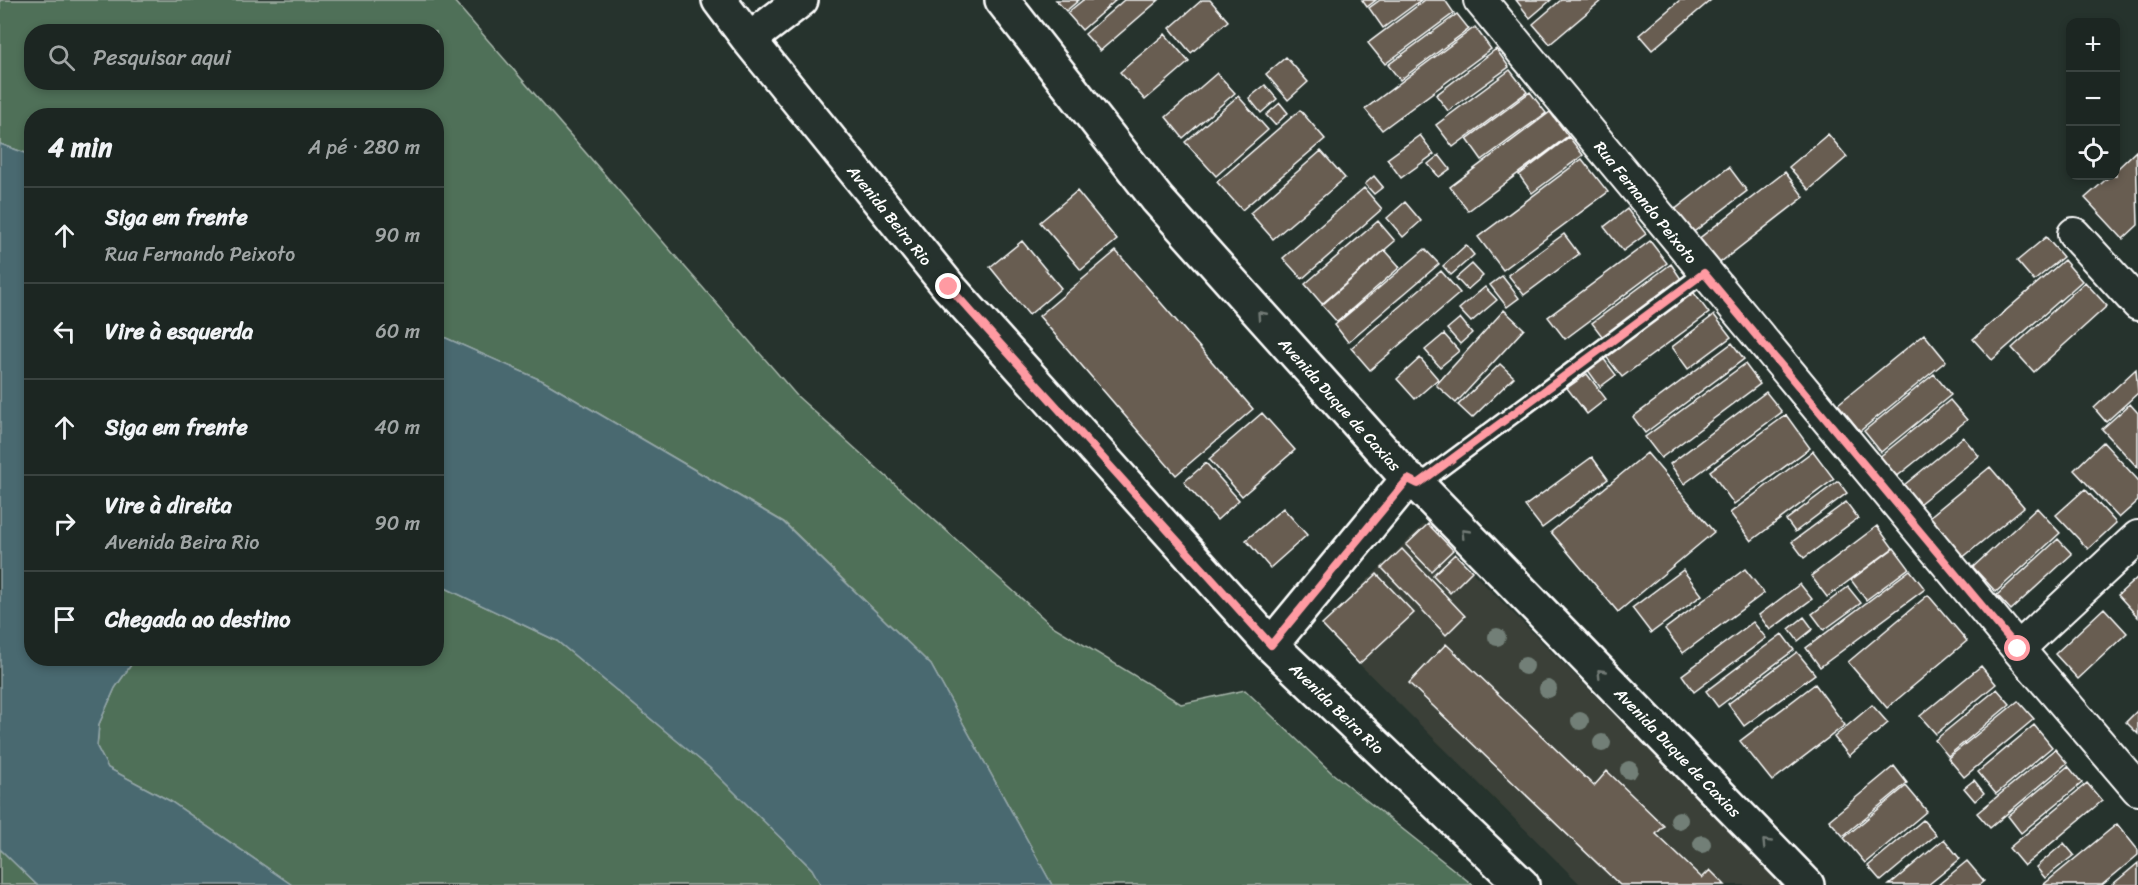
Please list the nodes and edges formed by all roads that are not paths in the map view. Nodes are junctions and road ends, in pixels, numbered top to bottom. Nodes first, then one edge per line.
1 (719, 0) edge
2 (801, 0) edge
3 (1002, 0) edge
4 (1480, 0) edge
5 (748, 40) junction
6 (2074, 234) dead end
7 (1704, 273) junction
8 (2138, 304) edge
9 (1413, 482) junction
10 (2138, 537) edge
11 (1271, 645) junction
12 (2018, 649) junction
13 (2138, 789) edge
14 (1522, 885) edge
15 (1807, 885) edge

1 - 5 main road, Avenida Beira Rio
2 - 5 main road
9 -> 3 main road, Avenida Duque de Caxias
4 - 7 street, Rua Fernando Peixoto
5 - 11 main road, Avenida Beira Rio
6 - 8 street
7 - 9 lane
7 - 12 street, Rua Fernando Peixoto
9 - 11 main road
15 -> 9 main road, Avenida Duque de Caxias
10 - 12 street
11 - 14 main road, Avenida Beira Rio
12 - 13 street, Rua Fernando Peixoto

